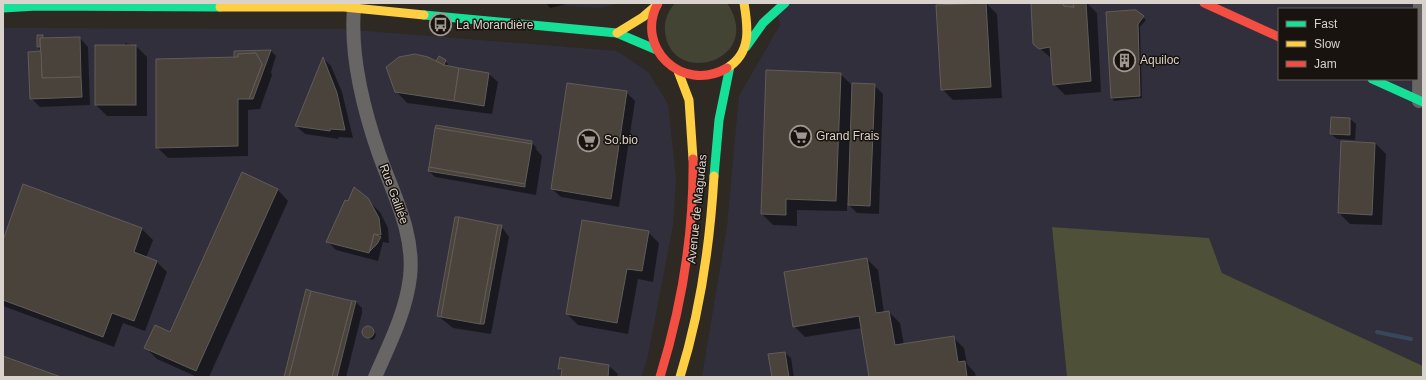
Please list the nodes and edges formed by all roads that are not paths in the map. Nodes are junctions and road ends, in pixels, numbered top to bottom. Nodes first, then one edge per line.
1 (744, 3) edge
2 (785, 3) edge
3 (1204, 3) edge
4 (1420, 3) edge
5 (199, 4) edge
6 (657, 4) edge
7 (3, 8) edge
8 (354, 8) junction
9 (617, 33) junction
10 (1278, 37) edge
11 (746, 47) junction
12 (657, 50) junction
13 (730, 66) junction
14 (678, 71) junction
15 (1374, 80) edge
16 (1421, 101) edge
17 (375, 377) edge
18 (660, 377) edge
19 (680, 377) edge

1 - 11 street
2 - 11 street
3 - 10 street
4 - 16 street
5 - 7 street
5 - 8 street
6 - 9 street
6 - 12 street
8 - 9 street
8 - 17 street, Rue Galilée
9 - 12 street
11 - 13 street
12 - 14 street
13 - 14 street
13 - 19 street, Avenue de Magudas
14 - 18 street, Avenue de Magudas
15 - 16 street

